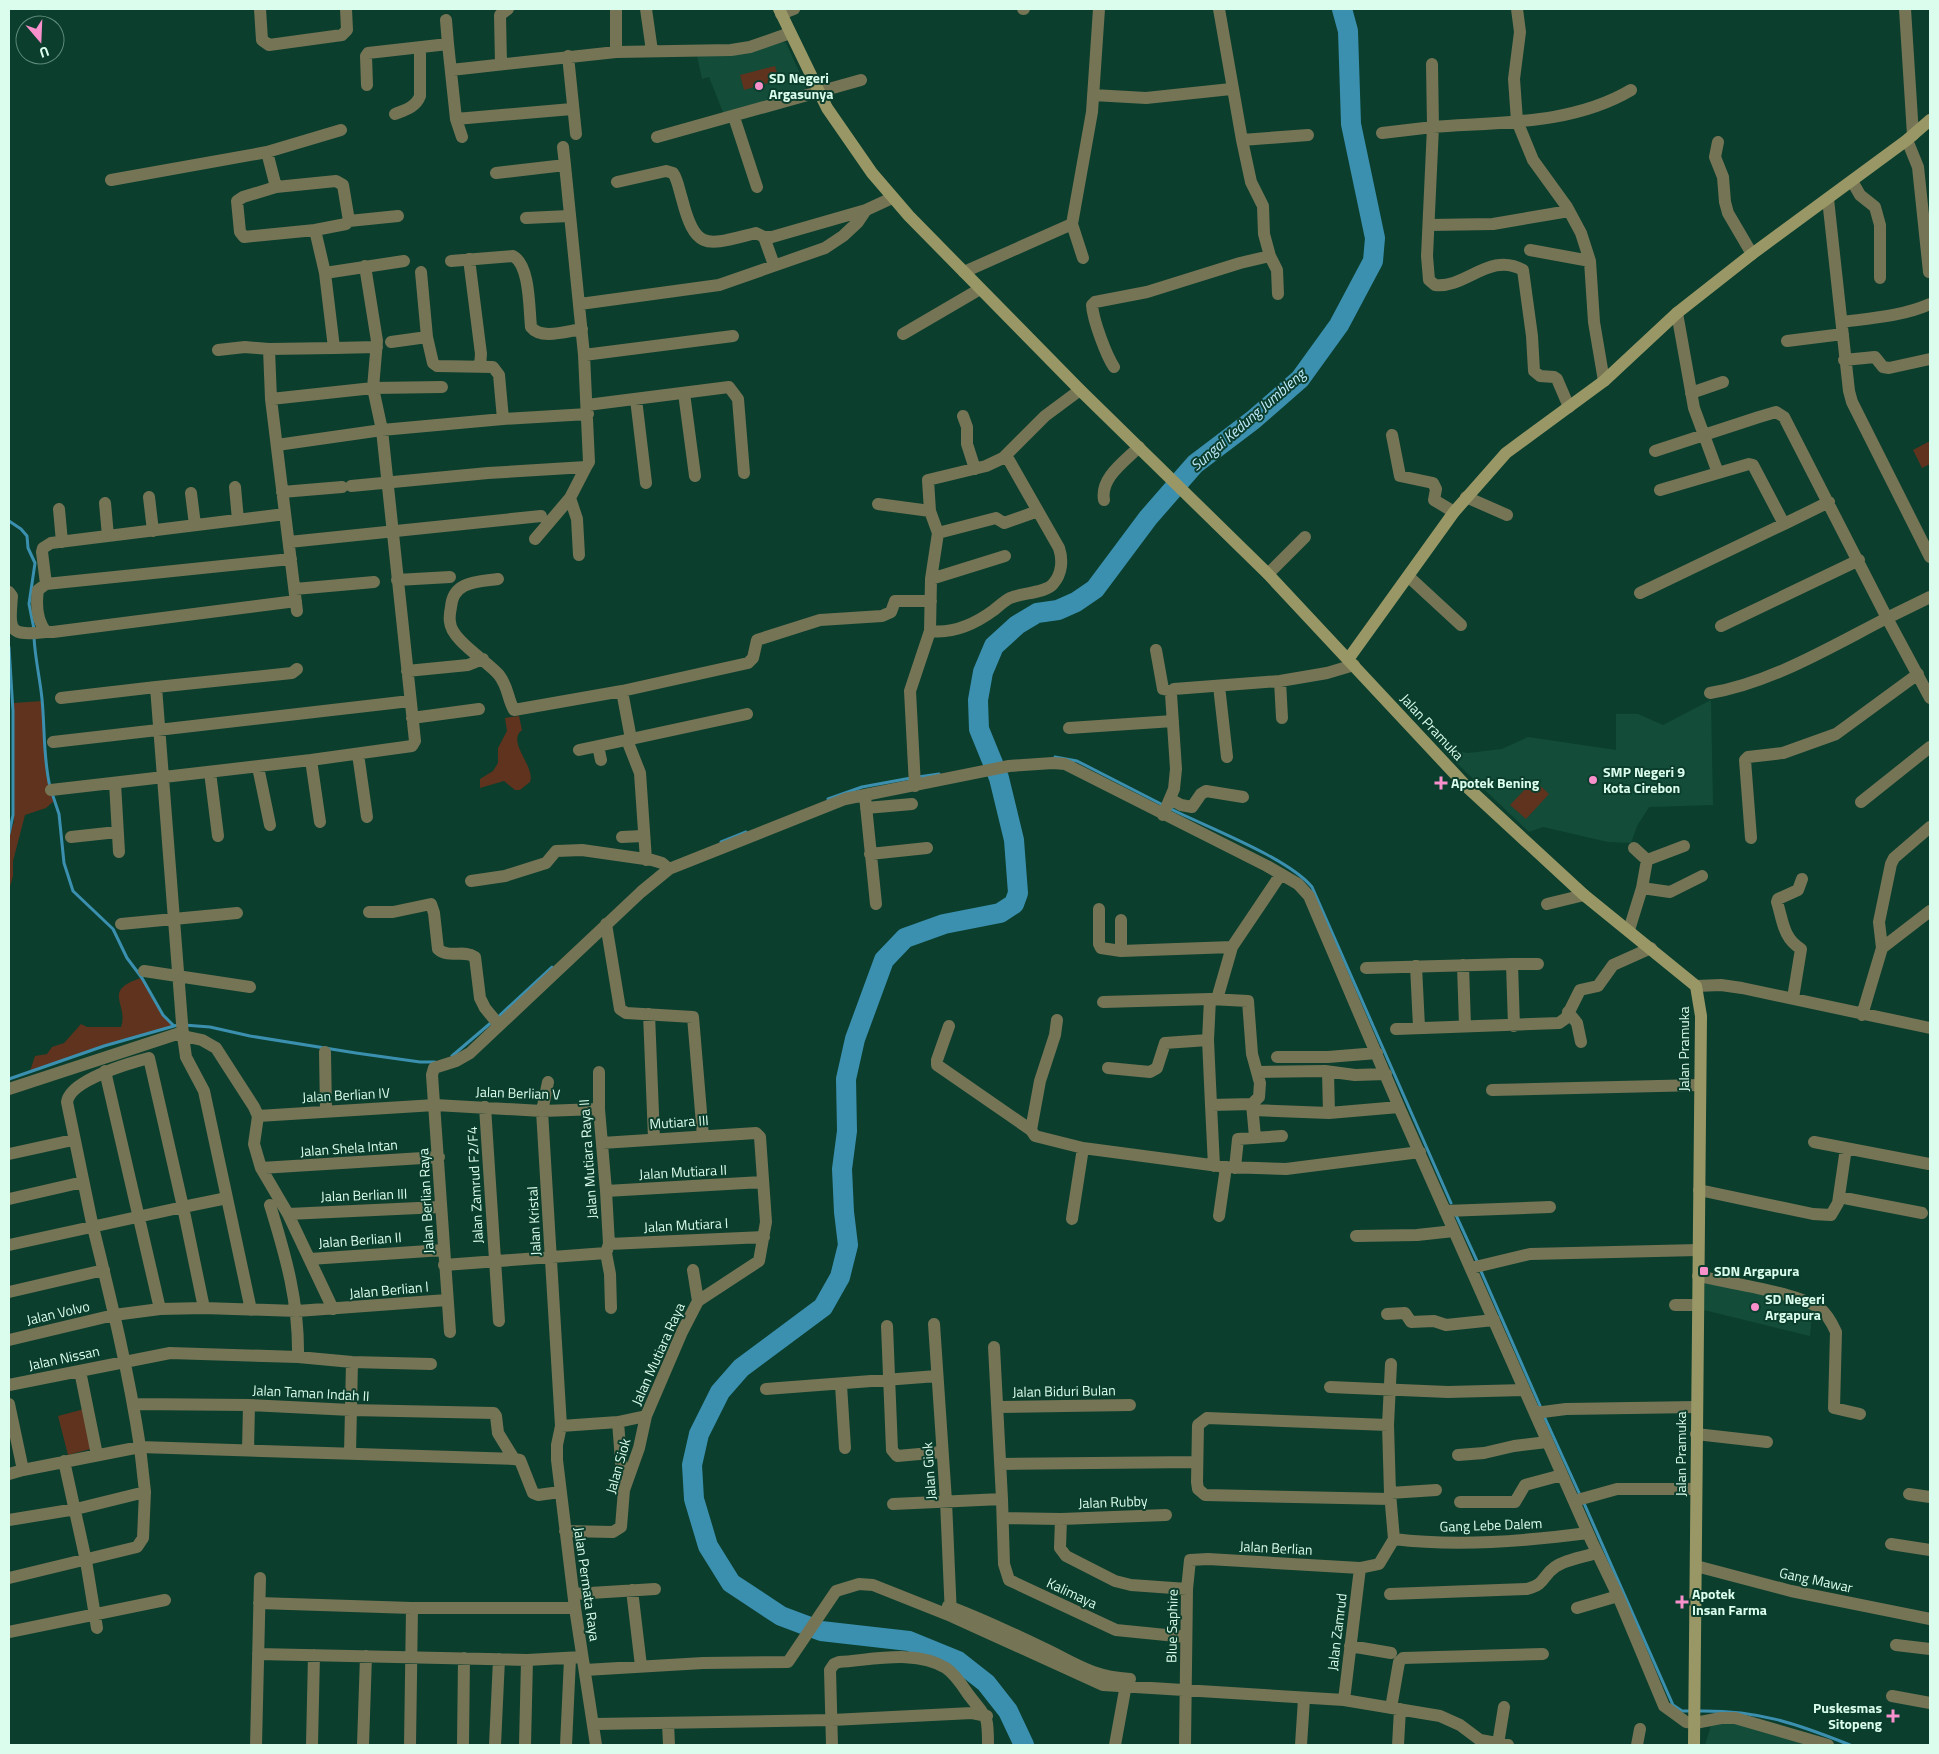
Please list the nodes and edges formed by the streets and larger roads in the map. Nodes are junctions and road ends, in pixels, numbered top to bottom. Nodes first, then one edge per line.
1 (260, 9) edge
2 (346, 9) edge
3 (508, 9) edge
4 (616, 9) edge
5 (646, 9) edge
6 (794, 9) edge
7 (1099, 9) edge
8 (1219, 9) edge
9 (1517, 9) edge
10 (1905, 9) edge
11 (780, 11) edge
12 (446, 20) dead end
13 (790, 33) junction
14 (448, 44) junction
15 (420, 48) junction
16 (652, 51) junction
17 (616, 52) junction
18 (568, 56) junction
19 (501, 64) junction
20 (1432, 64) dead end
21 (451, 70) junction
22 (861, 80) dead end
23 (367, 85) dead end
24 (1231, 89) junction
25 (1631, 90) dead end
26 (819, 93) junction
27 (1093, 95) junction
28 (572, 109) junction
29 (395, 114) dead end
30 (734, 117) junction
31 (456, 119) junction
32 (1930, 120) edge
33 (1517, 121) junction
34 (1433, 127) junction
35 (342, 130) dead end
36 (1382, 133) dead end
37 (576, 134) dead end
38 (1308, 135) dead end
39 (462, 136) dead end
40 (657, 137) dead end
41 (1910, 138) junction
42 (1242, 140) junction
43 (1718, 142) dead end
44 (563, 147) dead end
45 (267, 152) junction
46 (565, 165) junction
47 (496, 173) dead end
48 (111, 180) dead end
49 (1852, 181) junction
50 (617, 182) dead end
51 (276, 187) junction
52 (757, 188) dead end
53 (892, 198) junction
54 (1828, 199) junction
55 (866, 210) junction
56 (1569, 211) junction
57 (398, 216) dead end
58 (569, 216) junction
59 (526, 218) dead end
60 (349, 221) junction
61 (1072, 224) junction
62 (1429, 225) junction
63 (315, 230) junction
64 (764, 237) junction
65 (1530, 250) dead end
66 (1752, 254) junction
67 (1270, 256) junction
68 (1083, 258) dead end
69 (469, 259) junction
70 (404, 261) dead end
71 (451, 261) dead end
72 (1590, 261) junction
73 (774, 265) junction
74 (365, 266) junction
75 (420, 272) dead end
76 (964, 272) junction
77 (1929, 272) dead end
78 (325, 273) junction
79 (1880, 278) dead end
80 (980, 289) junction
81 (1278, 294) dead end
82 (580, 304) junction
83 (1930, 304) edge
84 (1677, 313) junction
85 (1843, 328) junction
86 (582, 329) junction
87 (903, 334) dead end
88 (733, 336) dead end
89 (427, 337) junction
90 (1788, 341) dead end
91 (391, 342) dead end
92 (377, 347) junction
93 (334, 348) junction
94 (218, 350) dead end
95 (269, 350) junction
96 (584, 355) junction
97 (1930, 359) edge
98 (1844, 360) junction
99 (480, 366) junction
100 (1114, 367) dead end
101 (1604, 381) junction
102 (1723, 382) dead end
103 (442, 387) dead end
104 (373, 388) junction
105 (1080, 390) junction
106 (684, 393) junction
107 (1691, 393) junction
108 (271, 399) junction
109 (636, 399) junction
110 (1569, 407) junction
111 (588, 409) junction
112 (963, 416) dead end
113 (503, 419) junction
114 (382, 430) junction
115 (1704, 434) junction
116 (1392, 436) dead end
117 (277, 445) junction
118 (1139, 447) junction
119 (1655, 451) dead end
120 (1006, 455) junction
121 (586, 467) junction
122 (975, 469) junction
123 (1718, 473) junction
124 (744, 474) dead end
125 (695, 476) dead end
126 (386, 483) junction
127 (646, 483) dead end
128 (235, 487) dead end
129 (1660, 490) dead end
130 (282, 492) junction
131 (191, 493) dead end
132 (149, 496) dead end
133 (570, 498) junction
134 (1466, 498) junction
135 (1104, 500) dead end
136 (1830, 502) junction
137 (104, 503) dead end
138 (878, 504) dead end
139 (59, 510) dead end
140 (930, 511) junction
141 (1038, 511) junction
142 (1454, 512) junction
143 (285, 514) junction
144 (1507, 515) dead end
145 (541, 516) dead end
146 (238, 520) junction
147 (1784, 524) junction
148 (195, 525) junction
149 (153, 530) junction
150 (392, 532) junction
151 (938, 533) junction
152 (108, 536) junction
153 (1305, 537) dead end
154 (535, 539) dead end
155 (62, 542) junction
156 (289, 542) junction
157 (579, 555) dead end
158 (1005, 556) dead end
159 (1930, 557) edge
160 (291, 559) junction
161 (1859, 560) junction
162 (1268, 574) junction
163 (450, 577) dead end
164 (1409, 577) junction
165 (498, 579) dead end
166 (931, 579) junction
167 (397, 580) junction
168 (374, 582) dead end
169 (46, 584) junction
170 (9, 592) edge
171 (1640, 593) dead end
172 (1930, 597) edge
173 (296, 600) junction
174 (931, 601) junction
175 (1888, 618) junction
176 (1461, 625) dead end
177 (1721, 626) dead end
178 (46, 632) junction
179 (930, 632) junction
180 (1156, 650) dead end
181 (483, 659) junction
182 (1351, 662) junction
183 (298, 668) dead end
184 (407, 671) junction
185 (1923, 676) edge
186 (1280, 681) junction
187 (1219, 686) junction
188 (156, 687) junction
189 (622, 691) junction
190 (1172, 692) junction
191 (1710, 693) dead end
192 (61, 698) dead end
193 (1930, 698) edge
194 (410, 701) junction
195 (479, 709) dead end
196 (747, 714) dead end
197 (412, 718) junction
198 (1282, 718) dead end
199 (1172, 720) junction
200 (1069, 728) dead end
201 (160, 730) junction
202 (629, 739) junction
203 (53, 742) dead end
204 (598, 746) junction
205 (1930, 747) edge
206 (579, 750) dead end
207 (358, 754) junction
208 (1227, 757) dead end
209 (311, 760) junction
210 (601, 760) dead end
211 (258, 767) junction
212 (210, 772) junction
213 (164, 778) junction
214 (915, 782) junction
215 (115, 783) junction
216 (51, 790) dead end
217 (1243, 797) dead end
218 (865, 802) junction
219 (1860, 802) dead end
220 (912, 804) dead end
221 (1167, 807) junction
222 (367, 817) dead end
223 (320, 822) dead end
224 (270, 826) dead end
225 (1930, 827) edge
226 (117, 832) junction
227 (218, 836) dead end
228 (643, 836) junction
229 (71, 837) dead end
230 (622, 837) dead end
231 (1751, 838) dead end
232 (1684, 846) dead end
233 (927, 848) dead end
234 (1634, 848) dead end
235 (119, 852) dead end
236 (870, 854) junction
237 (646, 860) junction
238 (1647, 860) junction
239 (669, 869) junction
240 (1282, 874) junction
241 (1702, 876) dead end
242 (1802, 879) dead end
243 (471, 881) dead end
244 (1642, 888) junction
245 (1584, 895) junction
246 (876, 904) dead end
247 (1547, 904) dead end
248 (1099, 909) dead end
249 (1930, 911) edge
250 (369, 912) dead end
251 (236, 913) dead end
252 (173, 918) junction
253 (1121, 920) dead end
254 (121, 924) dead end
255 (606, 924) junction
256 (1628, 930) junction
257 (1232, 948) junction
258 (1651, 948) junction
259 (1882, 948) junction
260 (1121, 951) junction
261 (1512, 964) junction
262 (1538, 964) dead end
263 (1463, 965) junction
264 (1416, 966) junction
265 (1366, 968) dead end
266 (144, 972) dead end
267 (180, 975) junction
268 (1696, 986) junction
269 (250, 987) dead end
270 (1793, 998) junction
271 (1214, 999) junction
272 (1104, 1002) dead end
273 (1568, 1012) junction
274 (649, 1014) junction
275 (1862, 1014) junction
276 (1057, 1020) dead end
277 (496, 1022) junction
278 (949, 1026) dead end
279 (1465, 1026) junction
280 (1514, 1026) junction
281 (1419, 1028) junction
282 (1930, 1028) edge
283 (1396, 1029) dead end
284 (183, 1030) junction
285 (1208, 1040) junction
286 (1581, 1042) dead end
287 (147, 1051) junction
288 (325, 1052) dead end
289 (1377, 1053) junction
290 (1277, 1057) dead end
291 (1108, 1068) dead end
292 (105, 1071) junction
293 (599, 1072) dead end
294 (1258, 1072) junction
295 (1328, 1072) junction
296 (1386, 1074) junction
297 (548, 1082) dead end
298 (1700, 1085) junction
299 (9, 1089) edge
300 (1492, 1090) dead end
301 (435, 1105) junction
302 (1211, 1105) junction
303 (485, 1107) junction
304 (1252, 1107) junction
305 (1399, 1107) junction
306 (599, 1109) junction
307 (326, 1111) junction
308 (542, 1111) junction
309 (1330, 1113) junction
310 (258, 1116) junction
311 (1032, 1130) junction
312 (758, 1134) joint
313 (702, 1136) junction
314 (1282, 1136) dead end
315 (1255, 1137) junction
316 (654, 1138) junction
317 (73, 1140) junction
318 (1814, 1142) dead end
319 (602, 1143) junction
320 (1083, 1148) junction
321 (1846, 1148) junction
322 (1420, 1152) junction
323 (9, 1154) edge
324 (439, 1157) junction
325 (1929, 1164) dead end
326 (1225, 1167) junction
327 (261, 1168) junction
328 (83, 1182) junction
329 (762, 1182) junction
330 (1698, 1190) junction
331 (606, 1191) junction
332 (1839, 1197) junction
333 (227, 1198) junction
334 (9, 1199) edge
335 (270, 1205) dead end
336 (184, 1207) junction
337 (1550, 1207) dead end
338 (440, 1208) junction
339 (1445, 1210) junction
340 (1922, 1213) dead end
341 (288, 1214) junction
342 (1219, 1216) dead end
343 (139, 1217) junction
344 (1072, 1219) dead end
345 (93, 1227) junction
346 (1454, 1231) junction
347 (1356, 1236) dead end
348 (764, 1237) junction
349 (9, 1245) edge
350 (607, 1248) junction
351 (443, 1250) junction
352 (1698, 1250) junction
353 (551, 1258) junction
354 (310, 1259) junction
355 (494, 1261) junction
356 (444, 1265) junction
357 (1470, 1268) junction
358 (104, 1270) junction
359 (693, 1270) dead end
360 (1698, 1276) junction
361 (9, 1292) edge
362 (447, 1300) junction
363 (698, 1301) junction
364 (1675, 1305) dead end
365 (1698, 1305) junction
366 (204, 1308) junction
367 (611, 1308) dead end
368 (160, 1309) junction
369 (251, 1310) junction
370 (333, 1310) junction
371 (297, 1311) junction
372 (1387, 1314) dead end
373 (114, 1315) junction
374 (1494, 1320) junction
375 (499, 1321) dead end
376 (934, 1324) dead end
377 (887, 1326) dead end
378 (450, 1332) dead end
379 (9, 1340) edge
380 (994, 1347) dead end
381 (298, 1357) junction
382 (125, 1360) junction
383 (352, 1362) junction
384 (431, 1364) dead end
385 (1390, 1364) dead end
386 (80, 1371) junction
387 (937, 1376) junction
388 (891, 1380) junction
389 (842, 1384) junction
390 (9, 1385) edge
391 (1330, 1387) dead end
392 (766, 1388) dead end
393 (1524, 1390) junction
394 (1390, 1391) junction
395 (9, 1404) edge
396 (134, 1404) junction
397 (249, 1405) junction
398 (1130, 1405) dead end
399 (998, 1407) junction
400 (1696, 1407) junction
401 (351, 1410) junction
402 (1536, 1413) junction
403 (1860, 1414) dead end
404 (646, 1416) junction
405 (618, 1422) junction
406 (561, 1426) junction
407 (1388, 1426) junction
408 (1696, 1434) junction
409 (1547, 1442) junction
410 (1767, 1442) dead end
411 (140, 1447) junction
412 (845, 1448) dead end
413 (248, 1450) junction
414 (942, 1452) junction
415 (350, 1453) junction
416 (97, 1455) junction
417 (1458, 1455) dead end
418 (514, 1459) junction
419 (64, 1461) junction
420 (1197, 1462) junction
421 (1001, 1464) junction
422 (23, 1470) junction
423 (9, 1474) edge
424 (1562, 1475) junction
425 (1696, 1489) junction
426 (624, 1490) junction
427 (1436, 1490) dead end
428 (145, 1492) junction
429 (560, 1492) junction
430 (1909, 1494) dead end
431 (1390, 1496) junction
432 (1930, 1497) edge
433 (1002, 1498) junction
434 (946, 1501) junction
435 (1460, 1502) dead end
436 (1574, 1502) junction
437 (893, 1504) dead end
438 (76, 1509) junction
439 (1166, 1515) dead end
440 (1004, 1518) junction
441 (1060, 1519) junction
442 (9, 1520) edge
443 (565, 1531) junction
444 (1588, 1533) junction
445 (1394, 1539) junction
446 (1891, 1544) dead end
447 (1930, 1550) edge
448 (1597, 1553) junction
449 (1190, 1560) joint
450 (86, 1561) junction
451 (1696, 1566) junction
452 (1360, 1568) junction
453 (9, 1578) edge
454 (260, 1578) dead end
455 (655, 1589) dead end
456 (1187, 1589) junction
457 (632, 1590) junction
458 (574, 1594) junction
459 (1390, 1594) dead end
460 (1618, 1596) junction
461 (165, 1600) dead end
462 (260, 1603) junction
463 (412, 1608) junction
464 (575, 1608) junction
465 (1577, 1608) dead end
466 (951, 1612) junction
467 (96, 1614) junction
468 (1930, 1619) edge
469 (97, 1628) dead end
470 (9, 1632) edge
471 (1186, 1637) junction
472 (1896, 1645) dead end
473 (1350, 1646) junction
474 (1930, 1649) edge
475 (1391, 1653) dead end
476 (258, 1654) junction
477 (1543, 1654) dead end
478 (314, 1655) junction
479 (366, 1656) junction
480 (411, 1657) junction
481 (464, 1658) junction
482 (576, 1658) junction
483 (498, 1659) junction
484 (527, 1660) junction
485 (641, 1666) junction
486 (585, 1670) junction
487 (1126, 1683) junction
488 (1187, 1688) junction
489 (1892, 1696) dead end
490 (1304, 1699) junction
491 (1344, 1700) junction
492 (1930, 1703) edge
493 (1504, 1707) dead end
494 (1395, 1709) junction
495 (1695, 1715) junction
496 (987, 1716) junction
497 (832, 1720) junction
498 (668, 1723) junction
499 (594, 1724) junction
500 (1640, 1729) dead end
501 (1480, 1743) edge
502 (256, 1745) edge
503 (312, 1745) edge
504 (363, 1745) edge
505 (410, 1745) edge
506 (463, 1745) edge
507 (495, 1745) edge
508 (524, 1745) edge
509 (566, 1745) edge
510 (596, 1745) edge
511 (669, 1745) edge
512 (832, 1745) edge
513 (988, 1745) edge
514 (1115, 1745) edge
515 (1185, 1745) edge
516 (1301, 1745) edge
517 (1398, 1745) edge
518 (1503, 1745) edge
519 (1637, 1745) edge
520 (1694, 1745) edge
521 (1828, 1745) edge

1 - 2 street
3 - 19 street
4 - 17 street
5 - 16 street
6 - 11 street
7 - 27 street
8 - 24 street
9 - 33 street
10 - 41 street
11 - 13 street, Jalan Pramuka
12 - 14 street
13 - 16 street
13 - 26 street, Jalan Pramuka
14 - 15 street
14 - 21 street
15 - 23 street
15 - 29 street
16 - 17 street
17 - 18 street
18 - 19 street
18 - 28 street
19 - 21 street
20 - 34 street
21 - 31 street
22 - 26 street
24 - 27 street
24 - 42 street
25 - 33 street
26 - 30 street
26 - 53 street, Jalan Pramuka
27 - 61 street
28 - 31 street
28 - 37 street
30 - 40 street
30 - 52 street
31 - 39 street
32 - 41 street
33 - 34 street
33 - 56 street
34 - 36 street
34 - 62 street
35 - 45 street
38 - 42 street
41 - 49 street
41 - 77 street
42 - 67 street
43 - 66 street
44 - 46 street
45 - 48 street
45 - 51 street
46 - 47 street
46 - 58 street
49 - 54 street
49 - 79 street
50 - 64 street
51 - 60 street
51 - 63 street
53 - 55 street
53 - 76 street, Jalan Pramuka
54 - 66 street
54 - 85 street
55 - 64 street
55 - 73 street
56 - 62 street
56 - 72 street
57 - 60 street
58 - 59 street
58 - 82 street
60 - 63 street
61 - 68 street
61 - 76 street
62 - 110 street
63 - 78 street
64 - 73 street
65 - 72 street
66 - 84 street
67 - 81 street
67 - 100 street
69 - 71 street
69 - 86 street
69 - 99 street
70 - 74 street
72 - 101 street
73 - 82 street
74 - 78 street
74 - 92 street
75 - 89 street
76 - 80 street, Jalan Pramuka
78 - 93 street
80 - 87 street
80 - 105 street, Jalan Pramuka
82 - 86 street
83 - 85 street
84 - 101 street
84 - 107 street
85 - 90 street
85 - 98 street
86 - 96 street
88 - 96 street
89 - 91 street
89 - 99 street
92 - 93 street
92 - 104 street
93 - 95 street
94 - 95 street
95 - 108 street
96 - 111 street
97 - 98 street
98 - 159 street
99 - 113 street
101 - 110 street
102 - 107 street
103 - 104 street
104 - 108 street
104 - 114 street
105 - 118 street, Jalan Pramuka
105 - 120 street
106 - 109 street
106 - 124 street
106 - 125 street
107 - 115 street
108 - 117 street
109 - 111 street
109 - 127 street
110 - 134 street
111 - 113 street
111 - 121 street
112 - 122 street
113 - 114 street
114 - 117 street
114 - 126 street
115 - 119 street
115 - 123 street
115 - 136 street
116 - 142 street
117 - 130 street
118 - 135 street
118 - 162 street, Jalan Pramuka
120 - 122 street
120 - 141 street
121 - 126 street
121 - 133 street
122 - 140 street
123 - 129 street
123 - 147 street
126 - 130 street
126 - 150 street
128 - 146 street
130 - 143 street
131 - 148 street
132 - 149 street
133 - 154 street
133 - 157 street
134 - 142 street
134 - 144 street
136 - 147 street
136 - 161 street
137 - 152 street
138 - 140 street
139 - 155 street
140 - 151 street
141 - 151 street
141 - 179 street
142 - 164 street
143 - 146 street
143 - 156 street
145 - 150 street
146 - 148 street
147 - 171 street
148 - 149 street
149 - 152 street
150 - 156 street
150 - 167 street
151 - 166 street
152 - 155 street
153 - 162 street
155 - 169 street
156 - 160 street
158 - 166 street
160 - 169 street
160 - 173 street
161 - 175 street
161 - 177 street
162 - 182 street, Jalan Pramuka
163 - 167 street
164 - 176 street
164 - 182 street
165 - 181 street
166 - 174 street
167 - 184 street
168 - 173 street
169 - 178 street
170 - 178 street
172 - 175 street
173 - 178 street
174 - 179 street
174 - 189 street
175 - 185 street
175 - 191 street
179 - 214 street
180 - 190 street
181 - 184 street
181 - 189 street
182 - 186 street
182 - 245 street, Jalan Pramuka
183 - 188 street
184 - 194 street
185 - 193 street
185 - 231 street
186 - 187 street
186 - 198 street
187 - 190 street
187 - 208 street
188 - 192 street
188 - 201 street
189 - 202 street
190 - 199 street
194 - 197 street
194 - 201 street
195 - 197 street
196 - 202 street
197 - 207 street
199 - 200 street
199 - 221 street
201 - 203 street
201 - 213 street
202 - 204 street
202 - 228 street
204 - 206 street
204 - 210 street
205 - 219 street
207 - 209 street
207 - 222 street
209 - 211 street
209 - 223 street
211 - 212 street
211 - 224 street
212 - 213 street
212 - 227 street
213 - 215 street
213 - 252 street
214 - 218 street
214 - 221 street
215 - 216 street
215 - 226 street
217 - 221 street
218 - 220 street
218 - 236 street
218 - 239 street
221 - 240 street
225 - 259 street
226 - 229 street
226 - 235 street
228 - 230 street
228 - 237 street
232 - 238 street
233 - 236 street
234 - 238 street
236 - 246 street
237 - 239 street
237 - 243 street
238 - 244 street
239 - 255 street
240 - 257 street
240 - 289 street
241 - 244 street
242 - 270 street
244 - 256 street
245 - 247 street
245 - 256 street, Jalan Pramuka
248 - 260 street
249 - 259 street
250 - 277 street
251 - 252 street
252 - 254 street
252 - 267 street
253 - 260 street
255 - 274 street
255 - 277 street
256 - 258 street, Jalan Pramuka
257 - 260 street
257 - 271 street
258 - 268 street, Jalan Pramuka
258 - 273 street
259 - 275 street
261 - 262 street
261 - 263 street
261 - 280 street
263 - 264 street
263 - 279 street
264 - 265 street
264 - 281 street
266 - 267 street
267 - 269 street
267 - 284 street
268 - 270 street
268 - 298 street, Jalan Pramuka
270 - 275 street
271 - 272 street
271 - 285 street
271 - 294 street
273 - 280 street
273 - 286 street
274 - 313 street
274 - 316 street
275 - 282 street
276 - 311 street
277 - 301 street, Jalan Berlian Raya
278 - 311 street
279 - 280 street
279 - 281 street
281 - 283 street
284 - 287 street
284 - 310 street
284 - 333 street
285 - 291 street
285 - 302 street
287 - 292 street
287 - 299 street
287 - 336 street
288 - 307 street
289 - 290 street
289 - 296 street
292 - 317 street
292 - 343 street
293 - 306 street, Jalan Mutiara Raya II
294 - 295 street
294 - 304 street
295 - 296 street
295 - 309 street
296 - 305 street
297 - 308 street, Jalan Kristal
298 - 300 street
298 - 330 street, Jalan Pramuka
301 - 303 street, Jalan Berlian V
301 - 307 street, Jalan Berlian IV
301 - 324 street, Jalan Berlian Raya
302 - 304 street
302 - 326 street
303 - 308 street, Jalan Berlian V
303 - 355 street, Jalan Zamrud F2/F4
304 - 309 street
304 - 315 street
305 - 309 street
305 - 322 street
306 - 308 street, Jalan Berlian V
306 - 319 street, Jalan Mutiara Raya II
307 - 310 street, Jalan Berlian IV
308 - 353 street, Jalan Kristal
310 - 327 street
311 - 320 street
312 - 313 street, Mutiara III
312 - 329 street, Jalan Mutiara Raya
313 - 316 street, Mutiara III
314 - 315 street
315 - 326 street
316 - 319 street, Mutiara III
317 - 323 street
317 - 328 street
318 - 321 street
319 - 331 street, Jalan Mutiara Raya II
320 - 326 street
320 - 344 street
321 - 325 street
321 - 332 street
322 - 326 street
322 - 339 street
324 - 327 street, Jalan Shela Intan
324 - 338 street, Jalan Berlian Raya
326 - 342 street
327 - 341 street
328 - 334 street
328 - 345 street
329 - 331 street, Jalan Mutiara II
329 - 348 street, Jalan Mutiara Raya
330 - 332 street
330 - 352 street, Jalan Pramuka
331 - 350 street, Jalan Mutiara Raya II
332 - 340 street
333 - 336 street
333 - 369 street
335 - 371 street
336 - 343 street
336 - 366 street
337 - 339 street
338 - 341 street, Jalan Berlian III
338 - 351 street, Jalan Berlian Raya
339 - 346 street
341 - 354 street
343 - 345 street
343 - 368 street
345 - 349 street
345 - 358 street
346 - 347 street
346 - 357 street
348 - 350 street, Jalan Mutiara I
348 - 363 street, Jalan Mutiara Raya
350 - 353 street, Jalan Mutiara I
350 - 367 street
351 - 354 street, Jalan Berlian II
351 - 356 street, Jalan Berlian Raya
352 - 357 street
352 - 360 street, Jalan Pramuka
353 - 355 street, Jalan Mutiara I
353 - 406 street, Jalan Kristal
354 - 370 street
355 - 356 street, Jalan Mutiara I
355 - 375 street, Jalan Zamrud F2/F4
356 - 362 street, Jalan Berlian Raya
357 - 374 street
358 - 361 street
358 - 373 street
359 - 363 street
360 - 365 street, Jalan Pramuka
360 - 403 street
362 - 370 street, Jalan Berlian l
362 - 378 street, Jalan Berlian Raya
363 - 404 street, Jalan Mutiara Raya
364 - 365 street
365 - 400 street, Jalan Pramuka
366 - 368 street, Jalan Volvo
366 - 369 street, Jalan Berlian l
368 - 373 street, Jalan Volvo
369 - 371 street, Jalan Berlian l
370 - 371 street, Jalan Berlian l
371 - 381 street
372 - 374 street
373 - 379 street, Jalan Volvo
373 - 382 street
374 - 393 street
376 - 387 street, Jalan Giok
377 - 388 street
380 - 399 street
381 - 382 street, Jalan Nissan
381 - 383 street, Jalan Nissan
382 - 386 street, Jalan Nissan
382 - 396 street
383 - 384 street, Jalan Nissan
383 - 401 street
385 - 394 street
386 - 390 street, Jalan Nissan
386 - 416 street
387 - 388 street
387 - 414 street, Jalan Giok
388 - 389 street
388 - 414 street
389 - 392 street
389 - 412 street
391 - 394 street
393 - 394 street
393 - 402 street
394 - 407 street
395 - 422 street
396 - 397 street, Jalan Taman Indah II
396 - 411 street
397 - 401 street, Jalan Taman Indah II
397 - 413 street
398 - 399 street, Jalan Biduri Bulan
399 - 421 street
400 - 402 street
400 - 408 street, Jalan Pramuka
401 - 415 street
401 - 418 street, Jalan Taman Indah II
402 - 409 street
404 - 405 street, Jalan Mutiara Raya
404 - 426 street, Jalan Siok
405 - 406 street, Jalan Mutiara Raya
405 - 426 street
406 - 429 street, Jalan Permata Raya
407 - 420 street
407 - 431 street
408 - 410 street
408 - 425 street, Jalan Pramuka
409 - 417 street
409 - 424 street
411 - 413 street
411 - 416 street
411 - 428 street
413 - 415 street
414 - 434 street, Jalan Giok
415 - 418 street
416 - 419 street
418 - 429 street
419 - 422 street
419 - 438 street
420 - 421 street
420 - 431 street
421 - 433 street
422 - 423 street
424 - 435 street
424 - 436 street
425 - 436 street
425 - 451 street, Jalan Pramuka
426 - 443 street, Jalan Siok
427 - 431 street
428 - 438 street
428 - 450 street
429 - 443 street, Jalan Permata Raya
430 - 432 street
431 - 445 street
433 - 434 street
433 - 440 street
434 - 437 street
434 - 466 street, Jalan Giok
436 - 444 street
438 - 442 street
438 - 450 street
439 - 441 street, Jalan Rubby
440 - 441 street, Jalan Rubby
440 - 471 street, Kalimaya
441 - 456 street
443 - 458 street, Jalan Permata Raya
444 - 445 street, Gang Lebe Dalem
444 - 448 street
445 - 452 street
446 - 447 street
448 - 459 street
448 - 460 street
449 - 452 street, Jalan Berlian
449 - 456 street, Blue Saphire
450 - 453 street
450 - 467 street
451 - 468 street, Gang Mawar
451 - 495 street, Jalan Pramuka
452 - 473 street, Jalan Zamrud
454 - 462 street
455 - 457 street
456 - 471 street, Blue Saphire
457 - 458 street
457 - 485 street
458 - 464 street, Jalan Permata Raya
460 - 465 street
460 - 495 street
461 - 467 street
462 - 463 street
462 - 476 street
463 - 464 street
463 - 480 street
464 - 482 street, Jalan Permata Raya
466 - 485 street
466 - 487 street
467 - 469 street
467 - 470 street
471 - 488 street, Blue Saphire
472 - 474 street
473 - 475 street
473 - 491 street, Jalan Zamrud
476 - 478 street
476 - 502 street
477 - 494 street
478 - 479 street
478 - 503 street
479 - 480 street
479 - 504 street
480 - 481 street
480 - 505 street
481 - 483 street
481 - 506 street
482 - 484 street
482 - 486 street, Jalan Permata Raya
482 - 509 street
483 - 484 street
483 - 507 street
484 - 508 street
485 - 486 street
486 - 499 street, Jalan Permata Raya
487 - 488 street
487 - 514 street
488 - 490 street
488 - 515 street, Blue Saphire
489 - 492 street
490 - 491 street
490 - 516 street
491 - 494 street
493 - 518 street
494 - 501 street
494 - 517 street
495 - 520 street, Jalan Pramuka
495 - 521 street
496 - 497 street
496 - 497 street
496 - 513 street
497 - 498 street
497 - 512 street
498 - 499 street
498 - 511 street
499 - 510 street, Jalan Permata Raya
500 - 519 street
501 - 518 street

